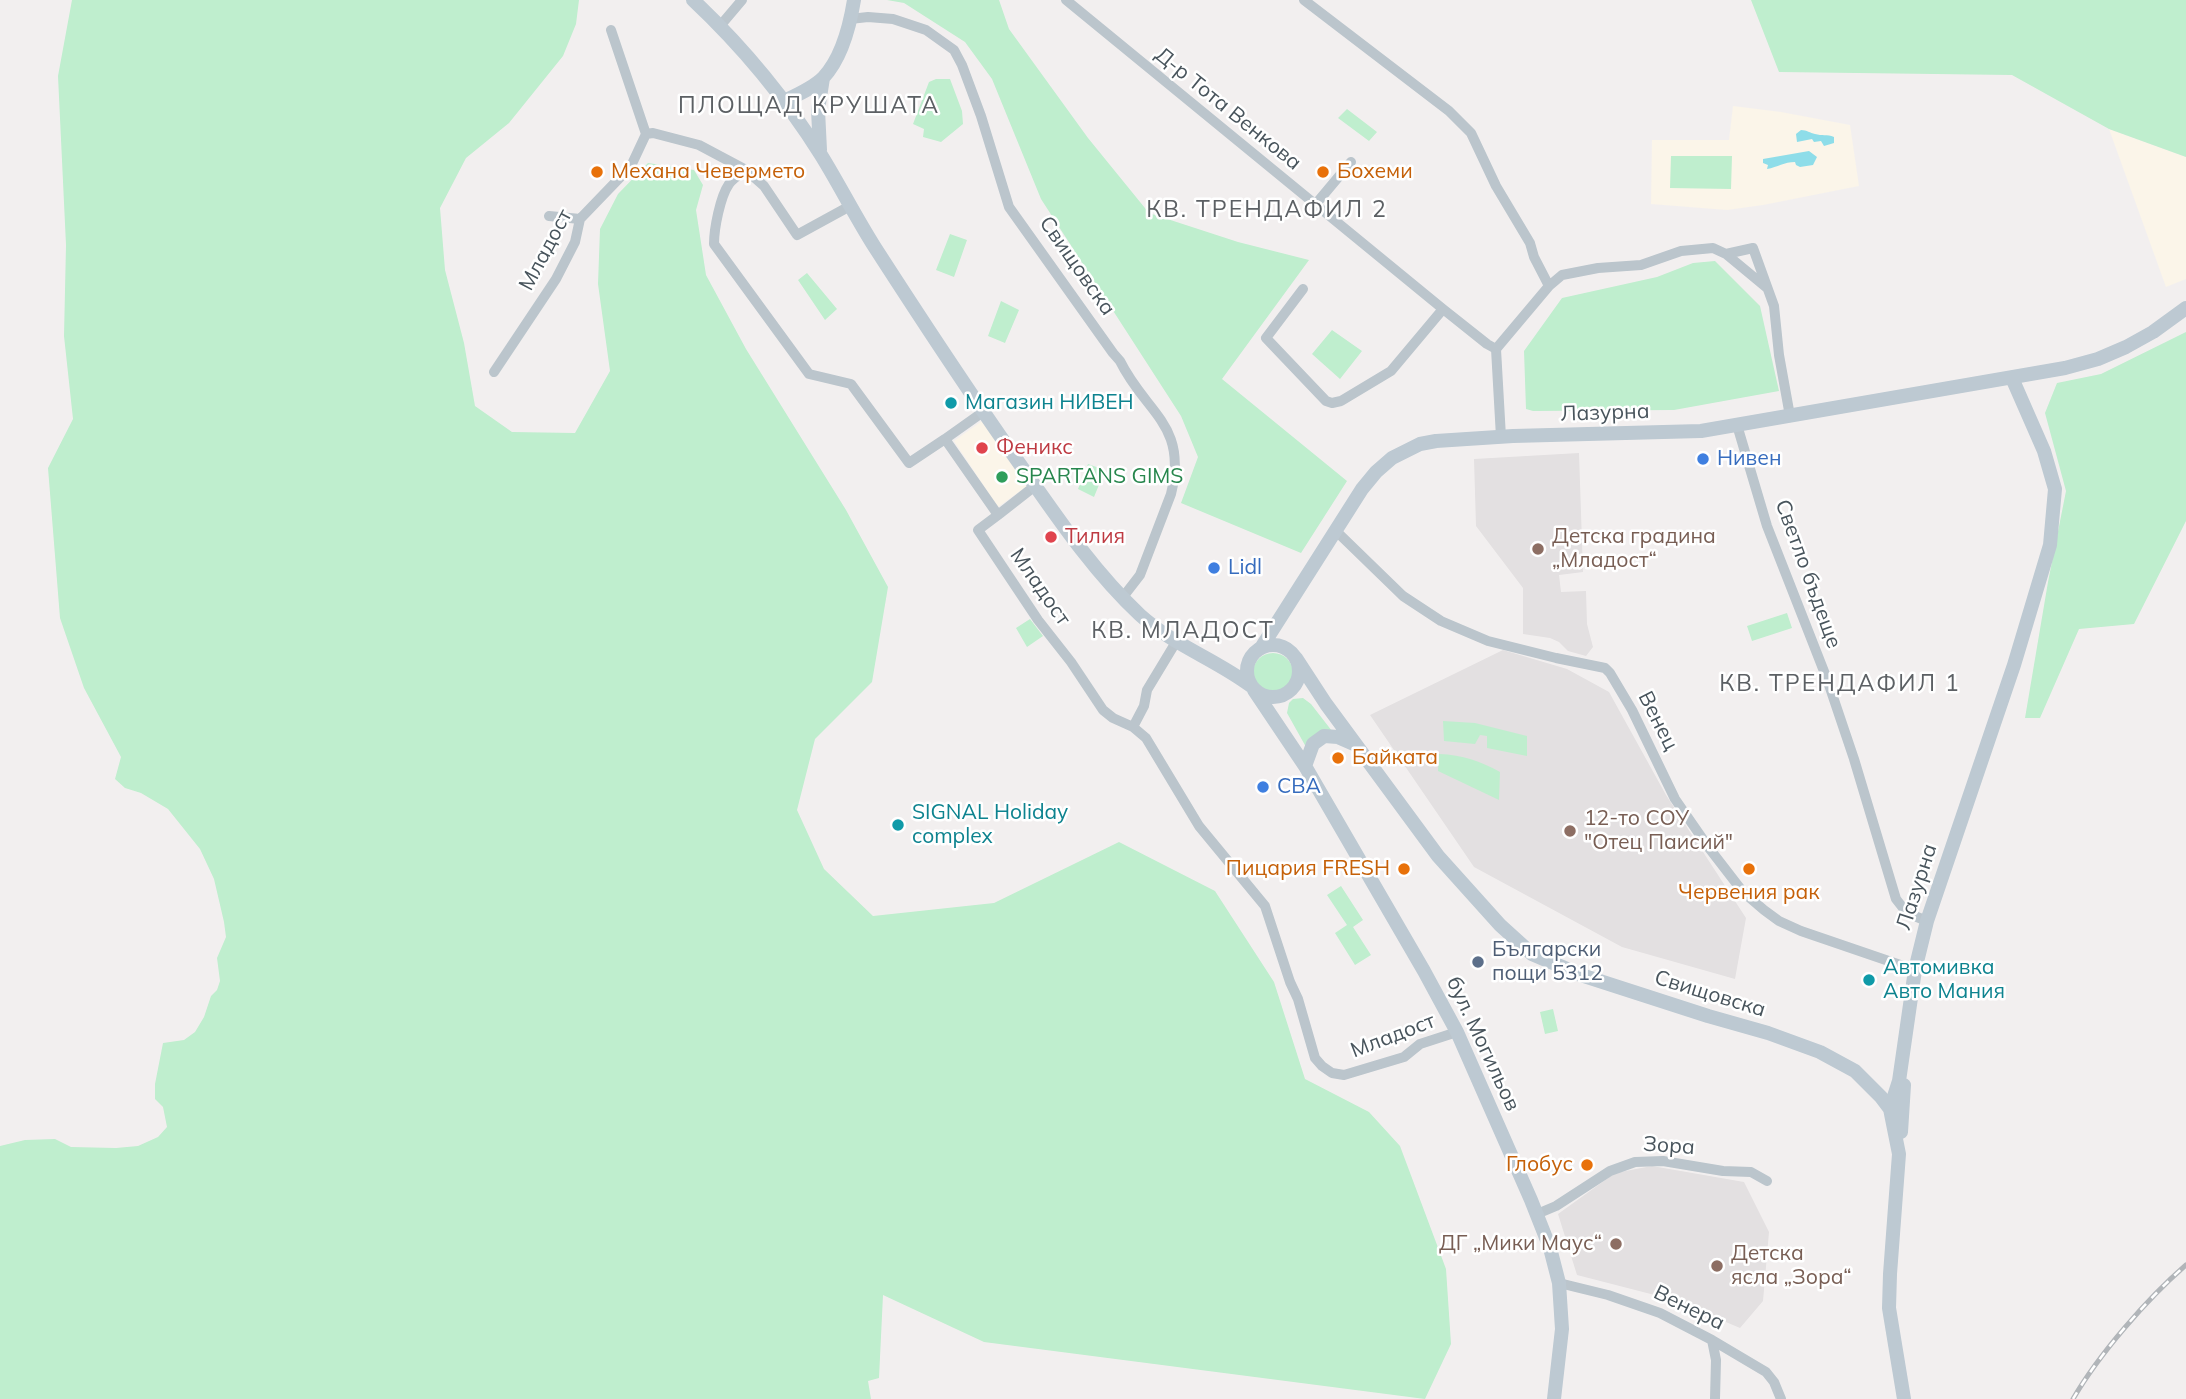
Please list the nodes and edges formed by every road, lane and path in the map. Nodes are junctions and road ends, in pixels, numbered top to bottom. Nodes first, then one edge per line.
1 (693, 0) edge
2 (742, 0) edge
3 (854, 0) edge
4 (1066, 0) edge
5 (1304, 0) edge
6 (850, 19) junction
7 (720, 26) junction
8 (611, 30) dead end
9 (823, 78) junction
10 (785, 101) junction
11 (646, 134) junction
12 (821, 155) junction
13 (1351, 162) dead end
14 (746, 170) junction
15 (1315, 205) junction
16 (850, 206) junction
17 (549, 216) dead end
18 (580, 219) junction
19 (1726, 254) junction
20 (1549, 286) junction
21 (1767, 288) junction
22 (1303, 289) dead end
23 (2186, 307) edge
24 (1443, 309) junction
25 (1496, 349) junction
26 (494, 372) dead end
27 (2012, 378) junction
28 (983, 412) junction
29 (1790, 416) junction
30 (1737, 425) junction
31 (1501, 437) junction
32 (945, 439) junction
33 (1035, 486) junction
34 (998, 515) junction
35 (1335, 530) junction
36 (1123, 597) junction
37 (1282, 616) junction
38 (1176, 642) junction
39 (1256, 653) junction
40 (1293, 655) junction
41 (1206, 657) junction
42 (1253, 688) junction
43 (1289, 692) junction
44 (1326, 704) junction
45 (1133, 727) junction
46 (1285, 734) junction
47 (1359, 747) junction
48 (1305, 766) junction
49 (1927, 921) junction
50 (1915, 970) junction
51 (1909, 1017) junction
52 (1457, 1032) junction
53 (1890, 1109) junction
54 (1899, 1154) junction
55 (1768, 1181) dead end
56 (1537, 1214) junction
57 (1559, 1283) junction
58 (1712, 1340) junction
59 (1554, 1399) edge
60 (1715, 1399) edge
61 (1782, 1399) edge
62 (1904, 1399) edge

1 - 7 street
2 - 7 street
3 - 6 street
4 - 15 street, Д-р Тота Венкова
5 - 20 street
6 - 9 street
6 - 36 street, Свищовска
7 - 10 street
8 - 11 street
9 - 10 street
9 - 12 street
10 - 12 street
11 - 14 street
11 - 18 street, Младост
12 - 16 street
13 - 15 street
14 - 16 street
14 - 32 street
15 - 24 street, Д-р Тота Венкова
16 - 28 street
17 - 18 street
18 - 26 street, Младост
19 - 20 street
19 - 21 street
19 - 21 street
20 - 25 street
21 - 29 street
22 - 24 street
23 - 27 street, Лазурна
24 - 25 street, Д-р Тота Венкова
25 - 31 street
27 - 29 street, Лазурна
27 - 49 street, Лазурна
28 - 32 street
28 - 33 street
29 - 30 street, Лазурна
30 - 31 street, Лазурна
30 - 49 street, Светло бъдеще
31 - 35 street, Лазурна
32 - 34 street
33 - 34 street
33 - 36 street
34 - 45 street, Младост
35 - 37 street, Лазурна
35 - 50 street, Венец
36 - 38 street
37 - 39 street, Лазурна
37 - 40 street
38 - 41 street
38 - 45 street
39 - 40 street
39 - 41 street
39 - 42 street
40 - 43 street
40 - 44 street, Свищовска
41 - 42 street
42 - 43 street
42 - 46 street, бул. Могильов
43 - 44 street, Свищовска
43 - 46 street, бул. Могильов
44 - 47 street, Свищовска
45 - 52 street, Младост
46 - 48 street, бул. Могильов
47 - 48 street
47 - 53 street, Свищовска
48 - 52 street, бул. Могильов
49 - 50 street, Лазурна
50 - 51 street, Лазурна
51 - 53 street
51 - 54 street
52 - 56 street, бул. Могильов
53 - 54 street, Свищовска
54 - 62 street, Свищовска
55 - 56 street, Зора
56 - 57 street, бул. Могильов
57 - 58 street, Венера
57 - 59 street, бул. Могильов
58 - 60 street
58 - 61 street, Венера

